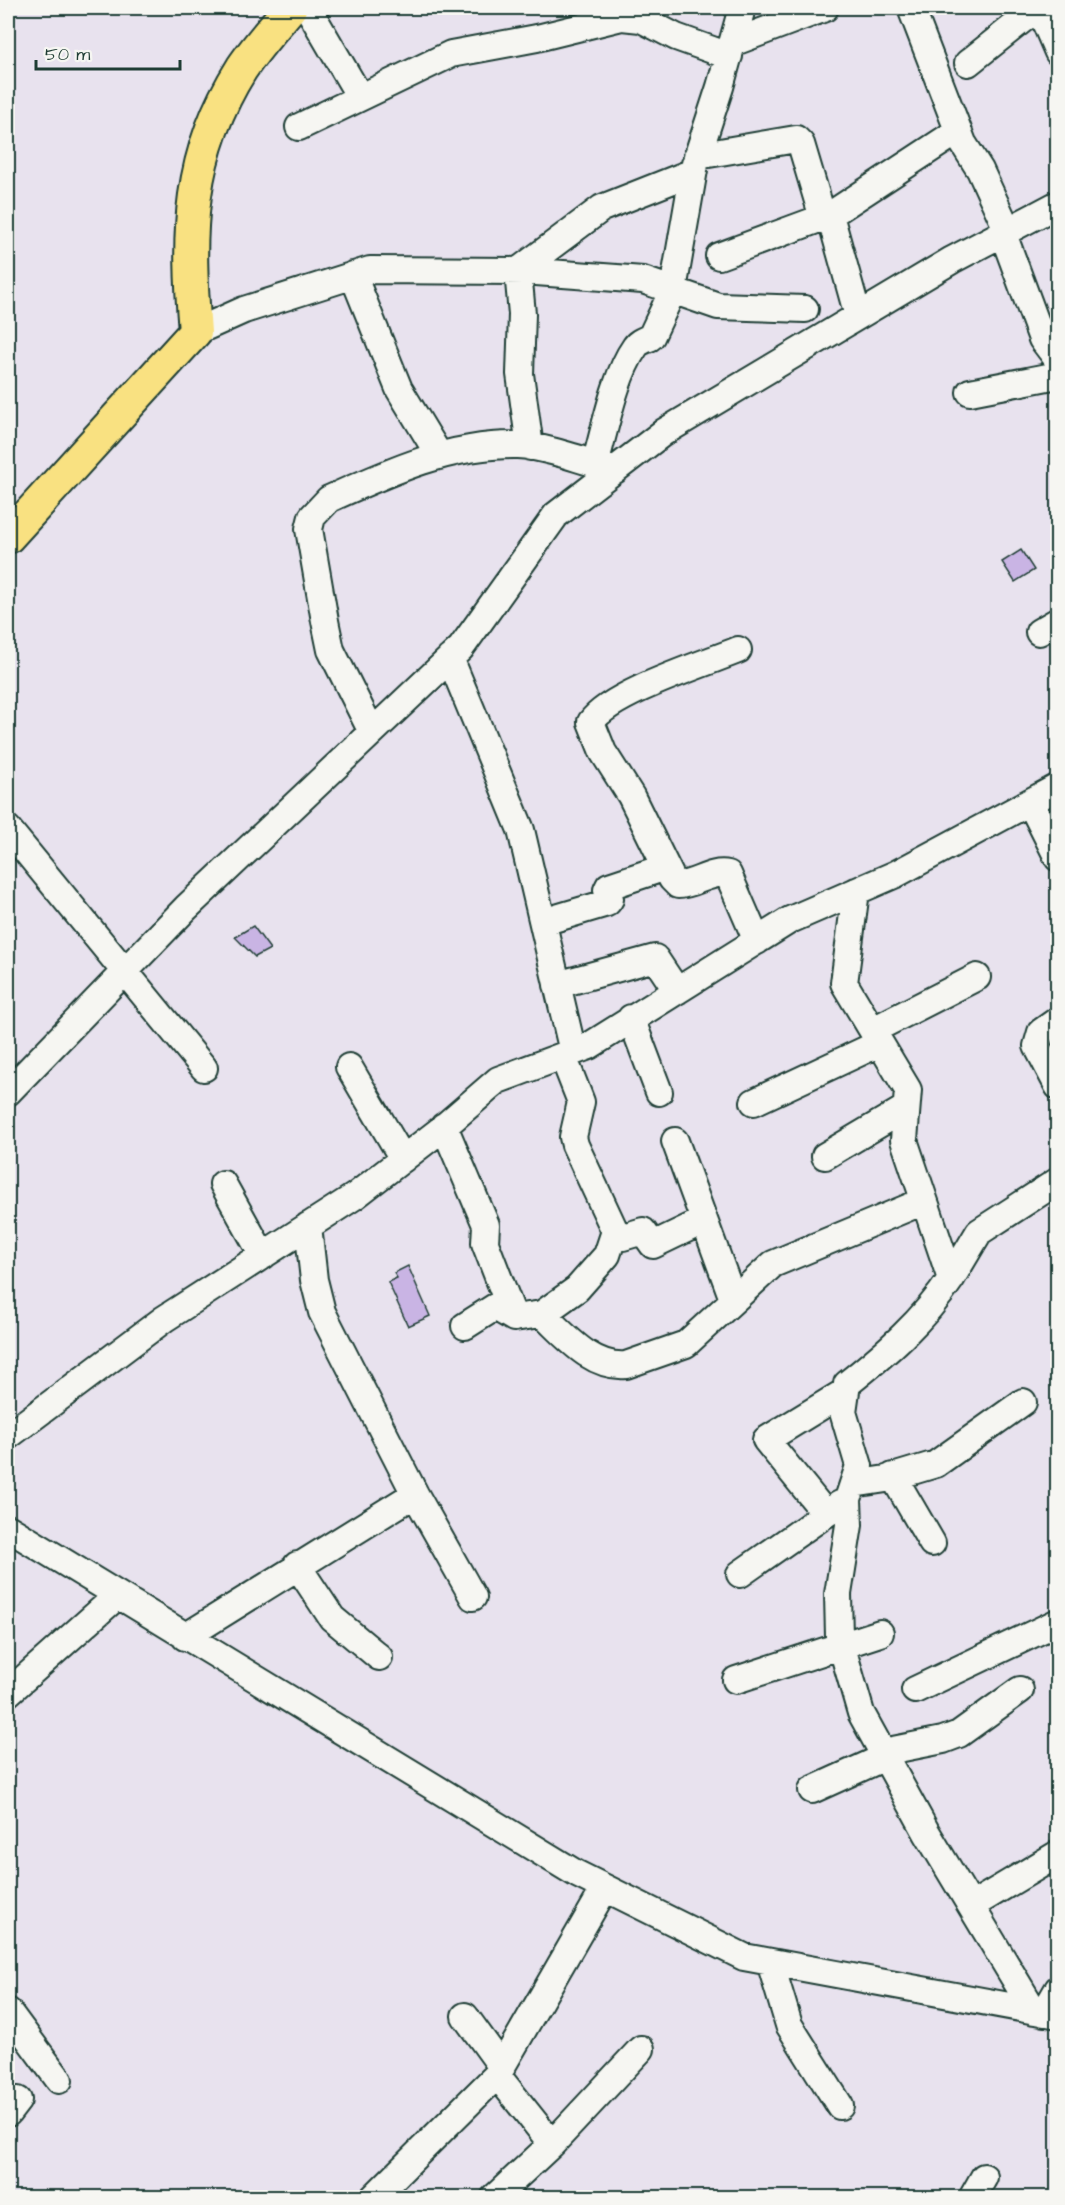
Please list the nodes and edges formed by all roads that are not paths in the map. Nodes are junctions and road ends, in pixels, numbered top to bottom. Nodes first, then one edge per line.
1 (290, 8) edge
2 (308, 8) edge
3 (742, 8) edge
4 (825, 8) edge
5 (912, 8) edge
6 (1038, 8) edge
7 (730, 50) junction
8 (1058, 52) edge
9 (968, 63) dead end
10 (360, 97) junction
11 (299, 127) dead end
12 (958, 131) junction
13 (695, 164) junction
14 (1058, 204) edge
15 (826, 217) junction
16 (1005, 230) junction
17 (719, 256) dead end
18 (518, 271) junction
19 (353, 275) junction
20 (673, 290) junction
21 (805, 309) dead end
22 (858, 316) junction
23 (195, 332) junction
24 (1058, 360) edge
25 (1058, 375) edge
26 (970, 392) dead end
27 (530, 447) junction
28 (439, 455) junction
29 (605, 467) junction
30 (8, 537) edge
31 (738, 650) dead end
32 (450, 658) junction
33 (372, 732) junction
34 (1058, 787) edge
35 (1030, 802) junction
36 (12, 844) edge
37 (1058, 858) edge
38 (666, 867) junction
39 (856, 891) junction
40 (543, 922) junction
41 (757, 941) junction
42 (124, 972) junction
43 (977, 977) dead end
44 (557, 986) junction
45 (678, 991) junction
46 (631, 1018) junction
47 (1058, 1020) edge
48 (876, 1037) junction
49 (568, 1054) junction
50 (349, 1067) dead end
51 (204, 1068) dead end
52 (1058, 1086) edge
53 (8, 1092) edge
54 (659, 1092) dead end
55 (754, 1102) dead end
56 (906, 1108) junction
57 (444, 1126) junction
58 (675, 1141) dead end
59 (825, 1156) dead end
60 (403, 1159) junction
61 (1058, 1181) edge
62 (223, 1185) dead end
63 (924, 1201) junction
64 (703, 1221) junction
65 (308, 1226) junction
66 (615, 1231) junction
67 (263, 1256) junction
68 (951, 1279) junction
69 (733, 1299) junction
70 (542, 1314) junction
71 (514, 1318) junction
72 (465, 1326) dead end
73 (846, 1391) junction
74 (1023, 1402) dead end
75 (8, 1436) edge
76 (893, 1476) junction
77 (850, 1491) junction
78 (415, 1494) junction
79 (826, 1514) junction
80 (8, 1528) edge
81 (932, 1543) dead end
82 (297, 1565) junction
83 (740, 1574) dead end
84 (117, 1596) junction
85 (473, 1597) dead end
86 (1058, 1622) edge
87 (880, 1633) dead end
88 (184, 1637) junction
89 (842, 1647) junction
90 (379, 1657) dead end
91 (736, 1680) dead end
92 (915, 1690) dead end
93 (1020, 1690) dead end
94 (8, 1693) edge
95 (884, 1754) junction
96 (812, 1790) dead end
97 (1058, 1854) edge
98 (605, 1888) junction
99 (971, 1906) junction
100 (770, 1962) junction
101 (1058, 1989) edge
102 (8, 2011) edge
103 (1045, 2013) edge
104 (465, 2016) dead end
105 (641, 2049) dead end
106 (499, 2071) junction
107 (59, 2080) dead end
108 (840, 2106) dead end
109 (552, 2144) junction
110 (373, 2198) edge
111 (494, 2198) edge

1 - 23 main road
2 - 10 street
3 - 7 street
4 - 7 street
5 - 12 street
6 - 8 street
6 - 9 street
7 - 10 street
7 - 13 street
10 - 11 street
12 - 15 street
12 - 16 street
13 - 15 street
13 - 18 street
13 - 20 street
14 - 16 street
15 - 17 street
15 - 22 street
16 - 22 street
16 - 24 street
18 - 19 street
18 - 20 street
18 - 27 street
19 - 23 street
19 - 28 street
20 - 21 street
20 - 29 street
22 - 29 street
23 - 30 main road
25 - 26 street
27 - 28 street
27 - 29 street
28 - 33 street
29 - 32 street
31 - 38 street
32 - 33 street
32 - 40 street
33 - 42 street
34 - 35 street
35 - 37 street
35 - 39 street
36 - 42 street
38 - 40 street
38 - 41 street
39 - 41 street
39 - 48 street
40 - 44 street
41 - 45 street
42 - 51 street
42 - 53 street
43 - 48 street
44 - 45 street
44 - 49 street
45 - 46 street
46 - 49 street
46 - 54 street
47 - 52 street
48 - 55 street
48 - 56 street
49 - 57 street
49 - 66 street
50 - 60 street
56 - 59 street
56 - 63 street
57 - 60 street
57 - 71 street
58 - 64 street
60 - 65 street
61 - 68 street
62 - 67 street
63 - 68 street
63 - 69 street
64 - 66 street
64 - 69 street
65 - 67 street
65 - 78 street
66 - 70 street
67 - 75 street
68 - 73 street
69 - 70 street
70 - 71 street
71 - 72 street
73 - 77 street
73 - 79 street
74 - 76 street
76 - 77 street
76 - 81 street
77 - 79 street
77 - 89 street
78 - 82 street
78 - 85 street
79 - 83 street
80 - 84 street
82 - 88 street
82 - 90 street
84 - 88 street
84 - 94 street
86 - 92 street
87 - 89 street
88 - 98 street
89 - 91 street
89 - 95 street
93 - 95 street
95 - 96 street
95 - 99 street
97 - 99 street
98 - 100 street
98 - 106 street
99 - 103 street
100 - 103 street
100 - 108 street
101 - 103 street
102 - 107 street
104 - 106 street
105 - 109 street
106 - 109 street
106 - 110 street
109 - 111 street

